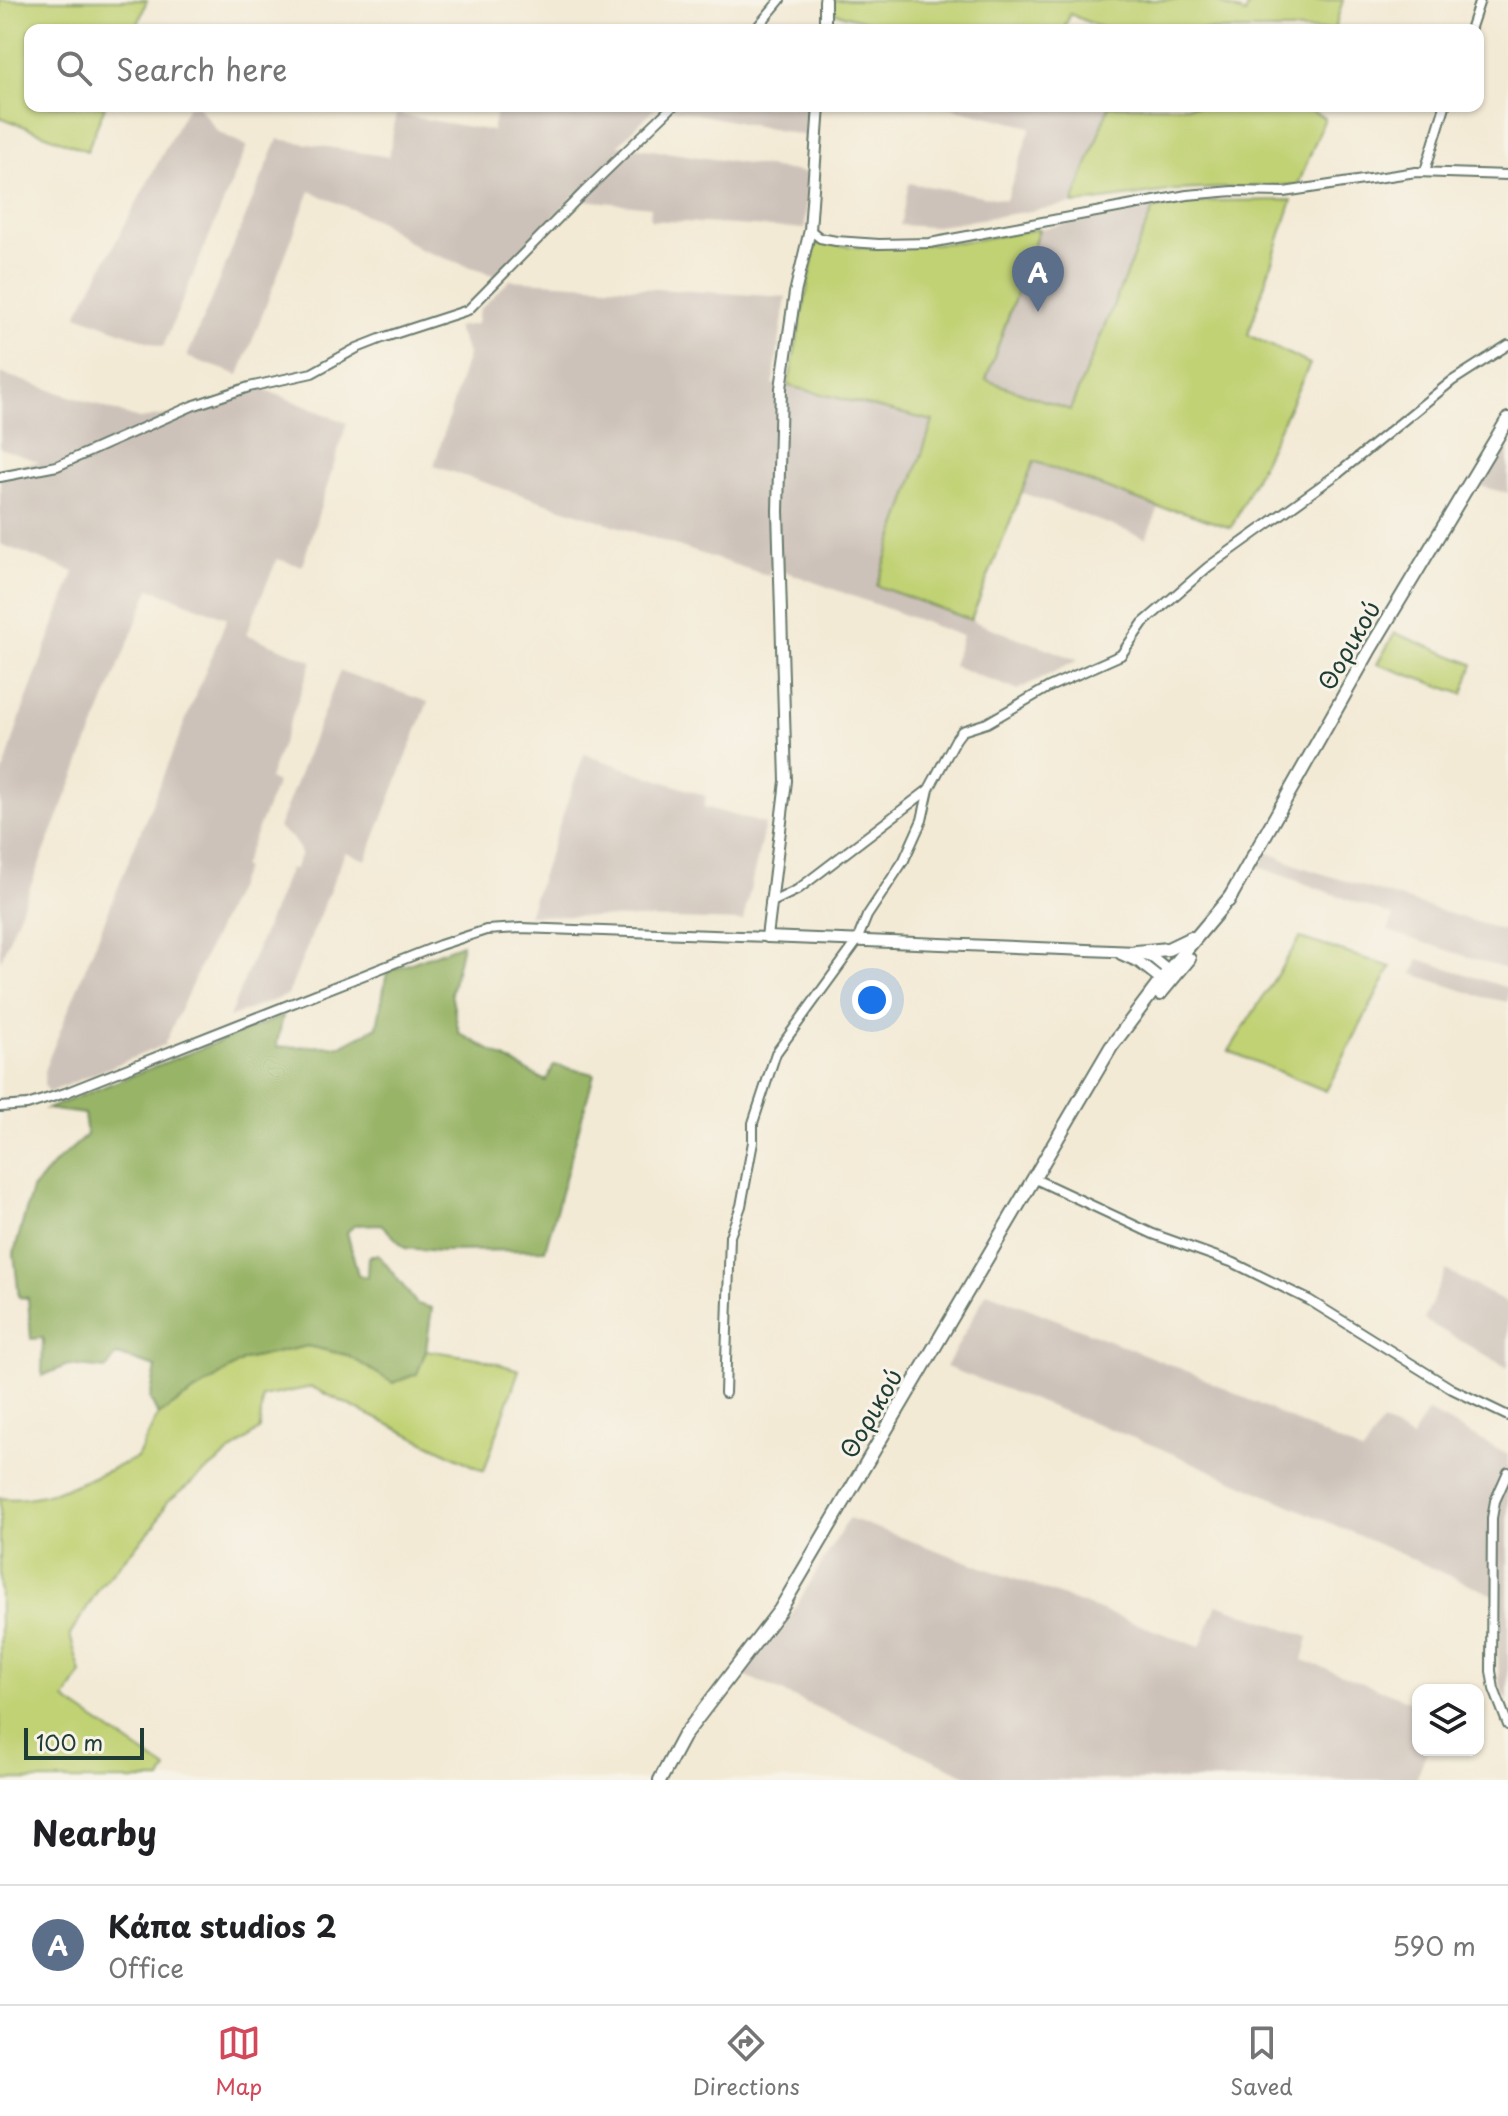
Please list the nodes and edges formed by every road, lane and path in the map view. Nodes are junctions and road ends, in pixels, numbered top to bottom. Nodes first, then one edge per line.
1 (780, 0) edge
2 (825, 0) edge
3 (1480, 0) edge
4 (760, 24) edge
5 (825, 24) edge
6 (1472, 24) edge
7 (667, 112) edge
8 (819, 112) edge
9 (1443, 112) edge
10 (1425, 171) junction
11 (1508, 175) edge
12 (810, 230) junction
13 (1508, 345) edge
14 (1508, 419) edge
15 (0, 477) edge
16 (929, 789) junction
17 (1231, 896) junction
18 (770, 903) junction
19 (1209, 923) junction
20 (767, 937) junction
21 (856, 943) junction
22 (1111, 952) junction
23 (1136, 952) junction
24 (1168, 978) junction
25 (0, 1107) edge
26 (1033, 1178) junction
27 (725, 1393) dead end
28 (1508, 1416) edge
29 (1508, 1472) edge
30 (1508, 1725) edge
31 (660, 1780) edge

1 - 4 street
2 - 5 street
3 - 6 street
7 - 15 street
8 - 12 street
9 - 10 street
10 - 11 street
10 - 12 street
12 - 18 street
13 - 16 street
14 - 17 main road, Θορικού
16 - 18 street
16 - 21 street
17 - 19 main road, Θορικού
17 - 24 main road, Θορικού
18 - 20 street
19 - 23 main road
19 - 24 main road, Θορικού
20 - 21 street
20 - 25 street
21 - 22 street
21 - 27 street
22 - 23 street
22 - 24 street
23 - 24 street
24 - 26 main road, Θορικού
26 - 28 street
26 - 31 main road, Θορικού
29 - 30 street

